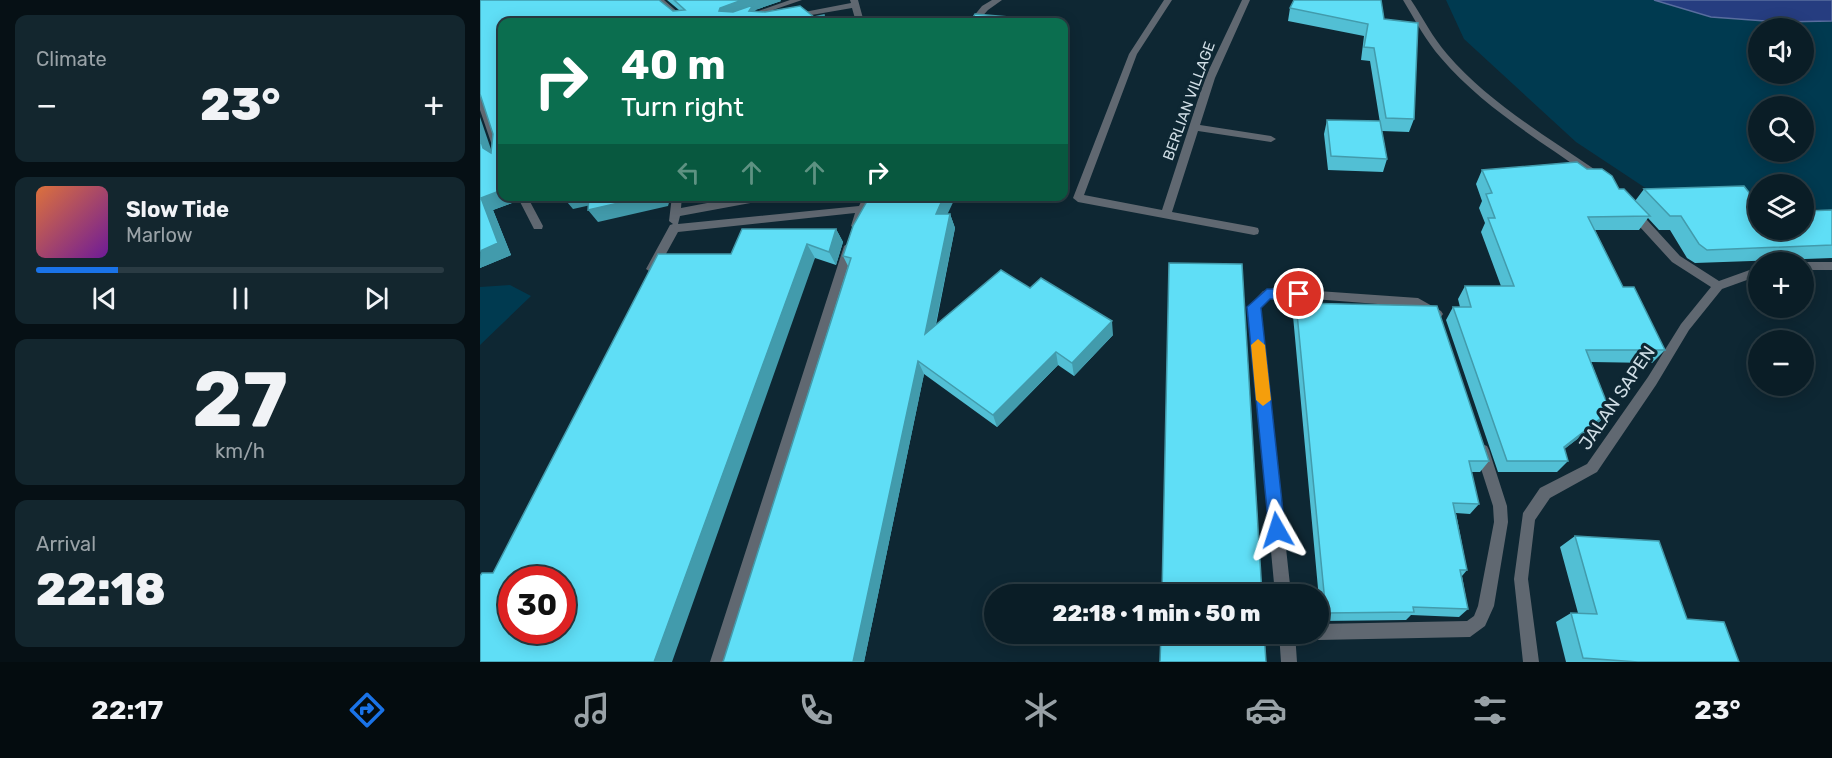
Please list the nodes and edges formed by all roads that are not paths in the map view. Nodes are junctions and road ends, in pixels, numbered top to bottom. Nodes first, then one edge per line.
1 (659, 0) edge
2 (798, 0) edge
3 (998, 0) edge
4 (1168, 0) edge
5 (1246, 0) edge
6 (1407, 0) edge
7 (854, 3) edge
8 (680, 18) edge
9 (743, 18) edge
10 (786, 18) edge
11 (859, 18) edge
12 (976, 18) edge
13 (480, 96) edge
14 (1194, 127) junction
15 (1271, 139) dead end
16 (498, 148) edge
17 (1596, 176) edge
18 (1621, 200) edge
19 (525, 201) edge
20 (676, 201) edge
21 (740, 201) edge
22 (867, 201) edge
23 (862, 209) junction
24 (675, 213) junction
25 (1166, 214) junction
26 (538, 226) dead end
27 (674, 228) junction
28 (1254, 231) dead end
29 (1814, 266) edge
30 (1832, 266) edge
31 (1748, 274) edge
32 (647, 280) edge
33 (1718, 285) junction
34 (1441, 325) edge
35 (1478, 438) edge
36 (1282, 584) edge
37 (1329, 632) edge
38 (1288, 644) edge
39 (718, 662) edge
40 (1289, 662) edge
41 (1531, 662) edge

1 - 8 street
2 - 9 street
3 - 12 street
4 - 25 street
5 - 14 street, BERLIAN VILLAGE
6 - 17 street
7 - 10 street
7 - 11 street
13 - 16 street
14 - 15 street
14 - 25 street, BERLIAN VILLAGE
18 - 33 street
19 - 26 street
20 - 24 street
21 - 24 street
22 - 23 street
23 - 27 street
23 - 39 street
24 - 27 street
25 - 28 street
27 - 32 street
29 - 30 street
31 - 33 street
33 - 41 street, JALAN SAPEN
34 - 36 street
35 - 37 street
38 - 40 street

